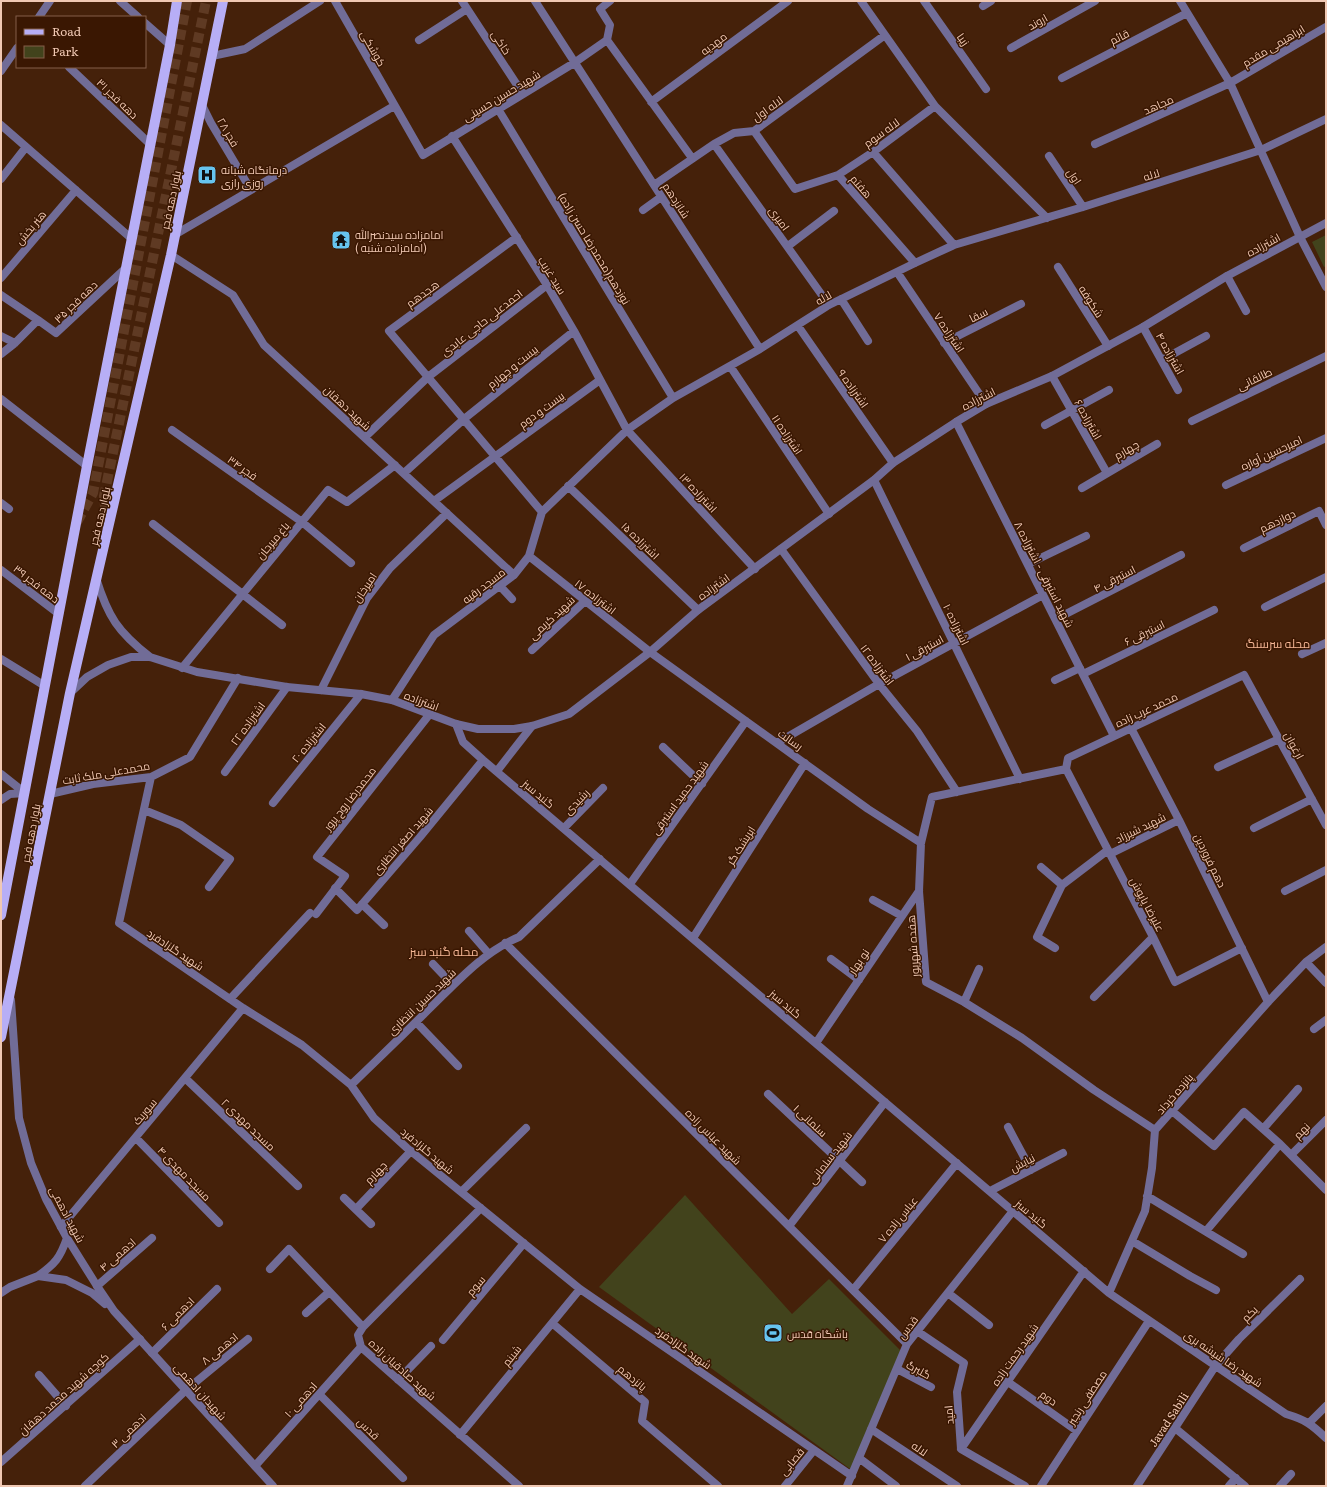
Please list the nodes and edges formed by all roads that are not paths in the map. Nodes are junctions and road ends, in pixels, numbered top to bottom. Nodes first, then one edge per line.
1 (50, 1) edge
2 (120, 1) edge
3 (177, 1) edge
4 (223, 1) edge
5 (320, 1) edge
6 (335, 1) edge
7 (462, 1) edge
8 (535, 1) edge
9 (610, 1) edge
10 (788, 1) edge
11 (861, 1) edge
12 (924, 1) edge
13 (991, 1) edge
14 (1095, 1) edge
15 (1180, 1) edge
16 (983, 6) dead end
17 (467, 9) junction
18 (1187, 13) junction
19 (40, 16) edge
20 (137, 16) edge
21 (146, 24) edge
22 (1326, 27) edge
23 (885, 35) junction
24 (419, 40) dead end
25 (607, 40) junction
26 (170, 45) junction
27 (1011, 48) dead end
28 (16, 49) edge
29 (212, 56) junction
30 (574, 63) junction
31 (70, 68) edge
32 (1, 71) edge
33 (1062, 78) dead end
34 (1230, 83) junction
35 (986, 89) dead end
36 (523, 94) junction
37 (652, 102) junction
38 (202, 105) junction
39 (394, 106) junction
40 (935, 106) junction
41 (498, 109) junction
42 (1326, 119) edge
43 (1, 125) edge
44 (754, 131) junction
45 (452, 136) junction
46 (714, 144) junction
47 (1095, 144) dead end
48 (151, 146) junction
49 (26, 147) junction
50 (1261, 150) junction
51 (873, 152) junction
52 (1049, 156) dead end
53 (692, 158) junction
54 (838, 174) junction
55 (1, 179) edge
56 (654, 185) junction
57 (76, 190) junction
58 (251, 190) junction
59 (662, 197) junction
60 (1082, 207) junction
61 (643, 210) dead end
62 (834, 211) dead end
63 (1047, 218) junction
64 (1326, 223) edge
65 (176, 234) junction
66 (517, 237) junction
67 (1300, 237) junction
68 (132, 239) junction
69 (954, 245) junction
70 (788, 246) junction
71 (171, 255) junction
72 (915, 263) junction
73 (127, 266) junction
74 (1058, 267) dead end
75 (897, 272) junction
76 (1227, 276) junction
77 (1, 278) edge
78 (547, 285) junction
79 (1326, 287) edge
80 (1, 295) edge
81 (841, 299) junction
82 (1021, 304) dead end
83 (829, 305) junction
84 (1246, 311) dead end
85 (38, 320) junction
86 (798, 326) junction
87 (1143, 327) junction
88 (574, 331) junction
89 (1, 336) edge
90 (1206, 336) dead end
91 (868, 341) dead end
92 (15, 343) junction
93 (944, 344) junction
94 (1108, 346) junction
95 (760, 349) junction
96 (1, 354) edge
97 (1326, 356) edge
98 (1162, 360) junction
99 (730, 366) junction
100 (1052, 376) junction
101 (428, 377) junction
102 (600, 380) junction
103 (1109, 390) dead end
104 (1178, 390) dead end
105 (673, 398) junction
106 (1, 399) edge
107 (986, 404) junction
108 (1072, 411) junction
109 (464, 419) junction
110 (1192, 421) dead end
111 (956, 422) junction
112 (1045, 425) dead end
113 (172, 430) dead end
114 (627, 430) junction
115 (365, 437) junction
116 (1326, 438) edge
117 (1157, 444) dead end
118 (495, 456) junction
119 (893, 463) junction
120 (395, 465) junction
121 (86, 466) junction
122 (404, 473) junction
123 (1107, 473) junction
124 (874, 480) junction
125 (1226, 485) dead end
126 (568, 486) junction
127 (1082, 488) dead end
128 (434, 501) junction
129 (1, 503) edge
130 (9, 509) dead end
131 (542, 512) junction
132 (447, 513) junction
133 (828, 514) junction
134 (302, 522) junction
135 (153, 524) dead end
136 (1326, 525) edge
137 (1086, 536) dead end
138 (1244, 548) dead end
139 (780, 549) junction
140 (1181, 555) dead end
141 (528, 556) junction
142 (351, 563) dead end
143 (1028, 564) junction
144 (755, 569) junction
145 (1, 570) edge
146 (514, 575) junction
147 (1326, 576) edge
148 (96, 578) junction
149 (500, 586) junction
150 (242, 594) junction
151 (1043, 595) junction
152 (512, 600) dead end
153 (585, 601) junction
154 (1265, 607) dead end
155 (698, 610) junction
156 (1214, 610) dead end
157 (59, 614) junction
158 (1056, 619) junction
159 (282, 625) dead end
160 (954, 643) junction
161 (1326, 643) edge
162 (532, 650) dead end
163 (650, 652) junction
164 (1302, 654) dead end
165 (150, 657) junction
166 (1, 659) edge
167 (182, 668) junction
168 (1081, 671) junction
169 (1244, 675) joint
170 (238, 678) junction
171 (1055, 680) dead end
172 (879, 684) junction
173 (45, 686) junction
174 (287, 687) junction
175 (321, 690) junction
176 (70, 693) junction
177 (360, 694) junction
178 (392, 700) junction
179 (429, 715) junction
180 (746, 722) junction
181 (456, 724) junction
182 (532, 726) junction
183 (1130, 728) junction
184 (1114, 736) junction
185 (1279, 739) junction
186 (777, 743) junction
187 (663, 747) dead end
188 (483, 760) junction
189 (805, 762) junction
190 (1218, 767) dead end
191 (1066, 769) junction
192 (497, 771) junction
193 (225, 772) dead end
194 (1, 774) edge
195 (151, 777) junction
196 (1020, 778) junction
197 (702, 784) junction
198 (604, 788) dead end
199 (957, 792) junction
200 (25, 793) junction
201 (50, 794) junction
202 (1312, 799) junction
203 (1, 800) edge
204 (273, 803) dead end
205 (144, 810) junction
206 (1179, 820) junction
207 (1326, 826) edge
208 (564, 828) junction
209 (1254, 828) dead end
210 (921, 844) junction
211 (1109, 852) junction
212 (600, 859) junction
213 (1041, 867) dead end
214 (1326, 870) edge
215 (630, 884) junction
216 (1062, 884) junction
217 (209, 887) dead end
218 (335, 888) junction
219 (919, 891) junction
220 (1285, 891) dead end
221 (873, 900) dead end
222 (362, 904) junction
223 (1, 915) edge
224 (902, 916) junction
225 (384, 925) dead end
226 (469, 931) dead end
227 (1153, 937) junction
228 (693, 938) junction
229 (505, 943) junction
230 (1326, 946) edge
231 (1055, 948) dead end
232 (1242, 948) junction
233 (489, 954) junction
234 (831, 959) dead end
235 (1306, 962) junction
236 (433, 964) dead end
237 (979, 969) dead end
238 (859, 980) junction
239 (1326, 983) edge
240 (453, 985) junction
241 (10, 993) junction
242 (1094, 997) dead end
243 (230, 999) junction
244 (964, 1002) junction
245 (1268, 1002) junction
246 (243, 1008) junction
247 (1326, 1020) edge
248 (416, 1022) junction
249 (1314, 1029) dead end
250 (1, 1037) edge
251 (816, 1043) junction
252 (458, 1066) dead end
253 (185, 1078) junction
254 (351, 1085) junction
255 (1298, 1089) dead end
256 (768, 1094) dead end
257 (885, 1102) junction
258 (1172, 1111) junction
259 (1326, 1120) edge
260 (1008, 1127) dead end
261 (526, 1128) dead end
262 (1263, 1129) junction
263 (1155, 1130) junction
264 (136, 1138) junction
265 (1280, 1144) junction
266 (411, 1151) junction
267 (1063, 1153) dead end
268 (1291, 1155) junction
269 (839, 1161) junction
270 (957, 1163) junction
271 (1031, 1170) junction
272 (862, 1182) dead end
273 (298, 1186) dead end
274 (1326, 1190) edge
275 (990, 1191) junction
276 (461, 1192) junction
277 (1148, 1196) junction
278 (344, 1198) dead end
279 (481, 1208) junction
280 (356, 1209) junction
281 (1014, 1211) junction
282 (220, 1223) dead end
283 (371, 1224) dead end
284 (789, 1226) junction
285 (61, 1227) junction
286 (1206, 1231) junction
287 (67, 1238) junction
288 (152, 1238) dead end
289 (1132, 1241) junction
290 (524, 1243) junction
291 (1243, 1254) dead end
292 (270, 1269) dead end
293 (1084, 1271) junction
294 (38, 1276) junction
295 (1300, 1279) dead end
296 (96, 1286) junction
297 (217, 1289) dead end
298 (580, 1289) junction
299 (853, 1290) junction
300 (1216, 1290) dead end
301 (329, 1292) junction
302 (1, 1293) edge
303 (948, 1293) junction
304 (1109, 1293) junction
305 (114, 1311) junction
306 (306, 1313) dead end
307 (1149, 1321) junction
308 (552, 1322) junction
309 (989, 1325) dead end
310 (363, 1327) junction
311 (918, 1331) junction
312 (140, 1339) junction
313 (248, 1339) dead end
314 (444, 1340) dead end
315 (907, 1344) junction
316 (431, 1346) dead end
317 (361, 1347) junction
318 (152, 1353) junction
319 (1216, 1365) junction
320 (897, 1369) junction
321 (39, 1375) dead end
322 (398, 1380) junction
323 (1008, 1382) junction
324 (931, 1388) dead end
325 (186, 1390) junction
326 (319, 1394) junction
327 (66, 1406) junction
328 (1326, 1406) edge
329 (1309, 1423) junction
330 (1175, 1428) junction
331 (871, 1429) junction
332 (1077, 1431) junction
333 (460, 1434) junction
334 (1326, 1438) edge
335 (962, 1449) junction
336 (814, 1450) junction
337 (859, 1458) junction
338 (1, 1462) edge
339 (255, 1466) junction
340 (1291, 1474) dead end
341 (852, 1476) junction
342 (403, 1478) dead end
343 (1236, 1478) junction
344 (85, 1486) edge
345 (273, 1486) edge
346 (519, 1486) edge
347 (718, 1486) edge
348 (785, 1486) edge
349 (847, 1486) edge
350 (896, 1486) edge
351 (957, 1486) edge
352 (1025, 1486) edge
353 (1041, 1486) edge
354 (1137, 1486) edge
355 (1228, 1486) edge
356 (1245, 1486) edge
357 (1280, 1486) edge

1 - 19 street
2 - 20 street
3 - 26 main road, بلوار دهه فجر
4 - 29 main road, بلوار دهه فجر
5 - 29 street
6 - 39 street, کوشکی
7 - 17 street, خاکی
8 - 30 street, شانزدهم
9 - 25 street
10 - 37 street, مهدیه
11 - 23 street
12 - 35 street, زیبا
13 - 16 street
14 - 27 street, اروند
15 - 18 street
17 - 24 street
17 - 36 street, خاکی
18 - 33 street, قائم
18 - 34 street
21 - 26 street
22 - 34 street, ابراهیمی مقدم
23 - 40 street
23 - 44 street, لاله اول
25 - 30 street, شهید حسین حسینی
25 - 37 street
26 - 48 main road, بلوار دهه فجر
28 - 32 street
29 - 38 main road, بلوار دهه فجر
30 - 36 street, شهید حسین حسینی
30 - 56 street, شانزدهم
31 - 48 street, دهه فجر ۳۱
34 - 47 street, مجاهد
34 - 50 street
36 - 41 street, شهید حسین حسینی
37 - 53 street
38 - 58 street, فجر ۲۸
38 - 65 main road, بلوار دهه فجر
39 - 45 street, شهید حسین حسینی
39 - 58 street
40 - 51 street, لاله سوم
40 - 63 street
41 - 45 street, شهید حسین حسینی
41 - 105 street, نوزدهم(محمدرضا حسن زاده)
42 - 50 street, لاله
43 - 49 street
44 - 46 street, لاله اول
44 - 54 street, هفتم
45 - 66 street, سید غریب
46 - 53 street, لاله اول
46 - 70 street, امیری
48 - 68 main road, بلوار دهه فجر
49 - 55 street
49 - 57 street
50 - 60 street, لاله
50 - 67 street
51 - 54 street, لاله سوم
51 - 69 street
52 - 60 street, اول
53 - 56 street, لاله اول
54 - 72 street, هفتم
56 - 59 street, شانزدهم
57 - 68 street
57 - 77 street, هنر بخش
58 - 65 street
59 - 61 street
59 - 95 street, شانزدهم
60 - 63 street, لاله
62 - 70 street
63 - 69 street, لاله
64 - 67 street, اشترزاده
65 - 71 main road, بلوار دهه فجر
66 - 78 street, سید غریب
66 - 101 street, هجدهم
67 - 76 street, اشترزاده
67 - 79 street
68 - 73 main road, بلوار دهه فجر
69 - 72 street, لاله
70 - 83 street, امیری
71 - 115 street, شهید دهقان
71 - 148 main road, بلوار دهه فجر
72 - 75 street, لاله
73 - 85 street, دهه فجر ۳۵
73 - 121 main road, بلوار دهه فجر
74 - 94 street, شکوفه
75 - 81 street, لاله
75 - 93 street, اشترزاده ۷
76 - 84 street
76 - 87 street, اشترزاده
78 - 88 street, سید غریب
78 - 101 street, احمدعلی حاجی عابدی
80 - 85 street
81 - 83 street, لاله
81 - 91 street
82 - 93 street, سقا
83 - 86 street, لاله
85 - 92 street, دهه فجر ۳۵
86 - 95 street, لاله
86 - 119 street, اشترزاده ۹
87 - 94 street, اشترزاده
87 - 98 street, اشترزاده ۴
88 - 102 street, سید غریب
88 - 109 street, بیست و چهارم
89 - 92 street
90 - 98 street
92 - 96 street, دهه فجر ۳۵
93 - 107 street, اشترزاده ۷
94 - 100 street, اشترزاده
95 - 99 street, لاله
97 - 110 street, طالقانی
98 - 104 street, اشترزاده ۴
99 - 105 street, لاله
99 - 133 street, اشترزاده ۱۱
100 - 107 street, اشترزاده
100 - 108 street, اشترزاده ۶
101 - 109 street
101 - 115 street, احمدعلی حاجی عابدی
102 - 114 street, سید غریب
102 - 118 street, بیست و دوم
103 - 108 street
105 - 114 street, لاله
106 - 121 street
107 - 111 street, اشترزاده
108 - 112 street
108 - 123 street, اشترزاده ۶
109 - 118 street
109 - 122 street, بیست و چهارم
111 - 119 street, اشترزاده
111 - 143 street, شهید استبرقی - اشترزاده ۸
113 - 134 street, فجر ۳۴
114 - 126 street, مسجد رقیه
114 - 144 street, اشترزاده ۱۳
115 - 120 street, شهید دهقان
116 - 125 street, امیرحسین آواره
117 - 123 street, چهارم
118 - 128 street, بیست و دوم
118 - 131 street
119 - 124 street, اشترزاده
120 - 122 street, شهید دهقان
120 - 134 street, باغ میرجان
121 - 157 main road, بلوار دهه فجر
122 - 128 street, شهید دهقان
123 - 127 street
124 - 133 street, اشترزاده
124 - 160 street, اشترزاده ۱۰
126 - 131 street, مسجد رقیه
126 - 155 street, اشترزاده ۱۵
128 - 132 street, شهید دهقان
129 - 130 street
131 - 141 street, مسجد رقیه
132 - 146 street, شهید دهقان
132 - 175 street, امیرخان
133 - 139 street, اشترزاده
134 - 142 street, فجر ۳۴
134 - 150 street, باغ میرجان
135 - 150 street
136 - 138 street, دوازدهم
137 - 143 street
139 - 144 street, اشترزاده
139 - 172 street, اشترزاده ۱۲
140 - 158 street, استبرقی ۴
141 - 146 street, مسجد رقیه
141 - 153 street, اشترزاده ۱۷
143 - 151 street, شهید استبرقی - اشترزاده ۸
144 - 155 street, اشترزاده
145 - 157 street, دهه فجر ۳۹
146 - 149 street, مسجد رقیه
147 - 154 street
148 - 165 street
148 - 176 main road, بلوار دهه فجر
149 - 152 street
149 - 178 street, مسجد رقیه
150 - 159 street
150 - 167 street, باغ میرجان
151 - 158 street, شهید استبرقی - اشترزاده ۸
151 - 160 street, استبرقی ۱
153 - 162 street, شهید کریمی
153 - 163 street, اشترزاده ۱۷
155 - 163 street, اشترزاده
156 - 168 street, استبرقی ۶
157 - 173 main road, بلوار دهه فجر
158 - 168 street, شهید استبرقی - اشترزاده ۸
160 - 172 street, استبرقی ۱
160 - 196 street, اشترزاده ۱۰
161 - 164 street
163 - 180 street, رسالت
163 - 182 street, اشترزاده
165 - 167 street, اشترزاده
165 - 176 street, اشترزاده
166 - 173 street
167 - 170 street, اشترزاده
168 - 171 street, استبرقی ۶
168 - 184 street, شهید استبرقی - اشترزاده ۸
169 - 183 street, محمد عرب زاده
169 - 185 street, ارغوان
170 - 174 street, اشترزاده
170 - 195 street, محمدعلی ملک ثابت
172 - 186 street, استبرقی ۱
172 - 199 street, اشترزاده ۱۲
173 - 200 main road, بلوار دهه فجر
174 - 175 street, اشترزاده
174 - 193 street, اشترزاده ۲۲
175 - 177 street, اشترزاده
176 - 201 main road, بلوار دهه فجر
177 - 178 street, اشترزاده
177 - 204 street, اشترزاده ۲۰
178 - 179 street, اشترزاده
179 - 181 street, اشترزاده
179 - 218 street, محمدرضا روح پرور
180 - 186 street, رسالت
180 - 197 street, شهید حمید استبرقی
181 - 182 street, اشترزاده
181 - 188 street, گنبد سبز
182 - 192 street
183 - 184 street, محمد عرب زاده
183 - 206 street, دهم فروردین
184 - 191 street, محمد عرب زاده
185 - 190 street
185 - 202 street, ارغوان
186 - 189 street, رسالت
187 - 197 street
188 - 192 street, گنبد سبز
188 - 222 street, شهید اصغر انتظاری
189 - 210 street, رسالت
189 - 228 street, ابریشک گر
191 - 196 street, هفده شهریور
191 - 211 street, علیرضا پاپوش
192 - 208 street, گنبد سبز
194 - 200 street
195 - 201 street, محمدعلی ملک ثابت
195 - 205 street, شهید گلزادفرد
196 - 199 street, هفده شهریور
197 - 215 street, شهید حمید استبرقی
198 - 208 street, رشیدی
199 - 210 street, هفده شهریور
200 - 203 street
200 - 223 main road, بلوار دهه فجر
201 - 241 main road, بلوار دهه فجر
202 - 207 street, ارغوان
202 - 209 street
205 - 217 street
205 - 243 street, شهید گلزادفرد
206 - 211 street, شهید شیرزاد
206 - 232 street, دهم فروردین
208 - 212 street, گنبد سبز
210 - 219 street, هفده شهریور
211 - 216 street, شهید شیرزاد
211 - 227 street, علیرضا پاپوش
212 - 215 street, گنبد سبز
212 - 229 street, شهید حسین انتظاری
213 - 216 street
214 - 220 street
215 - 228 street, گنبد سبز
216 - 231 street
218 - 222 street
218 - 243 street
219 - 224 street, نو بهار
219 - 244 street, هفده شهریور
221 - 224 street
222 - 225 street
224 - 238 street, نو بهار
226 - 233 street
227 - 232 street, علیرضا پاپوش
227 - 242 street
228 - 251 street, گنبد سبز
229 - 233 street, شهید حسین انتظاری
229 - 284 street, شهید عباس زاده
230 - 235 street, پانزده خرداد
232 - 245 street, دهم فروردین
233 - 240 street, شهید حسین انتظاری
234 - 238 street
235 - 239 street
235 - 245 street, پانزده خرداد
236 - 240 street
237 - 244 street
238 - 251 street, نو بهار
240 - 248 street, شهید حسین انتظاری
241 - 250 main road, بلوار دهه فجر
241 - 285 street, شهید ادهمی
243 - 246 street, شهید گلزادفرد
244 - 263 street, هفده شهریور
245 - 258 street, پانزده خرداد
246 - 253 street, سوریک
246 - 254 street, شهید گلزادفرد
247 - 249 street
248 - 252 street
248 - 254 street, شهید حسین انتظاری
251 - 257 street, گنبد سبز
253 - 264 street, سوریک
253 - 273 street, مسجد مهدی ۲
254 - 266 street, شهید گلزادفرد
255 - 262 street
256 - 269 street, سلمانی ۱
257 - 269 street, شهید سلمانی
257 - 270 street, گنبد سبز
258 - 262 street
258 - 263 street, پانزده خرداد
259 - 268 street, نهم
260 - 271 street
261 - 276 street
262 - 265 street
263 - 277 street, پانزده خرداد
264 - 282 street, مسجد مهدی ۴
264 - 285 street, سوریک
265 - 268 street
265 - 286 street
266 - 276 street, شهید گلزادفرد
266 - 280 street, چهارم
267 - 271 street, نیایش
268 - 274 street
269 - 272 street, سلمانی ۱
269 - 284 street, شهید سلمانی
270 - 275 street, گنبد سبز
270 - 299 street, عباس زاده ۷
271 - 275 street, نیایش
275 - 281 street, گنبد سبز
276 - 279 street, شهید گلزادفرد
277 - 286 street
277 - 289 street, پانزده خرداد
278 - 280 street
279 - 290 street, شهید گلزادفرد
279 - 310 street, شهید صادقیان زاده
280 - 283 street
281 - 293 street, گنبد سبز
281 - 303 street, قدس
284 - 299 street, شهید عباس زاده
285 - 287 street, شهید ادهمی
286 - 291 street
287 - 294 street
287 - 296 street, شهید ادهمی
288 - 296 street, ادهمی ۴
289 - 300 street
289 - 304 street, پانزده خرداد
290 - 298 street, شهید گلزادفرد
290 - 314 street, سوم
292 - 301 street
293 - 304 street, گنبد سبز
293 - 323 street, شهید رحمت زاده
294 - 302 street
294 - 305 street
295 - 319 street, یکم
296 - 305 street, شهید ادهمی
297 - 318 street, ادهمی ۶
298 - 308 street, شبنم
298 - 336 street, شهید گلزادفرد
299 - 315 street, شهید عباس زاده
301 - 306 street
301 - 310 street
303 - 309 street
303 - 311 street, قدس
304 - 307 street, شهید رضا شیشه بری
305 - 312 street, شهیدان ادهمی
307 - 319 street, شهید رضا شیشه بری
307 - 332 street, مصطفی رنجبر
308 - 333 street, شبنم
308 - 347 street, پانزدهم
310 - 317 street, شهید صادقیان زاده
311 - 315 street, قدس
311 - 335 street, امید
312 - 318 street, شهیدان ادهمی
312 - 327 street, کوچه شهید محمد دهقان
313 - 325 street, ادهمی ۸
315 - 320 street, قدس
316 - 322 street
317 - 322 street, شهید صادقیان زاده
317 - 326 street, ادهمی ۱۰
318 - 325 street, شهیدان ادهمی
319 - 329 street, شهید رضا شیشه بری
319 - 330 street, Javad Sabili
320 - 324 street, گلبرگ
320 - 331 street, قدس
321 - 327 street
322 - 333 street, شهید صادقیان زاده
323 - 332 street, دوم
323 - 335 street, شهید رحمت زاده
325 - 339 street, شهیدان ادهمی
325 - 344 street, ادهمی ۳
326 - 339 street, ادهمی ۱۰
326 - 342 street, قدس
327 - 338 street, کوچه شهید محمد دهقان
328 - 329 street
329 - 334 street, شهید رضا شیشه بری
330 - 343 street
330 - 354 street, Javad Sabili
331 - 337 street, قدس
331 - 351 street, لاله
332 - 353 street, مصطفی رنجبر
333 - 346 street, شهید صادقیان زاده
335 - 352 street
336 - 341 street, شهید گلزادفرد
336 - 348 street, قصابی
337 - 341 street, قدس
337 - 350 street
339 - 345 street, شهیدان ادهمی
340 - 357 street
341 - 349 street, قدس
343 - 355 street
343 - 356 street

